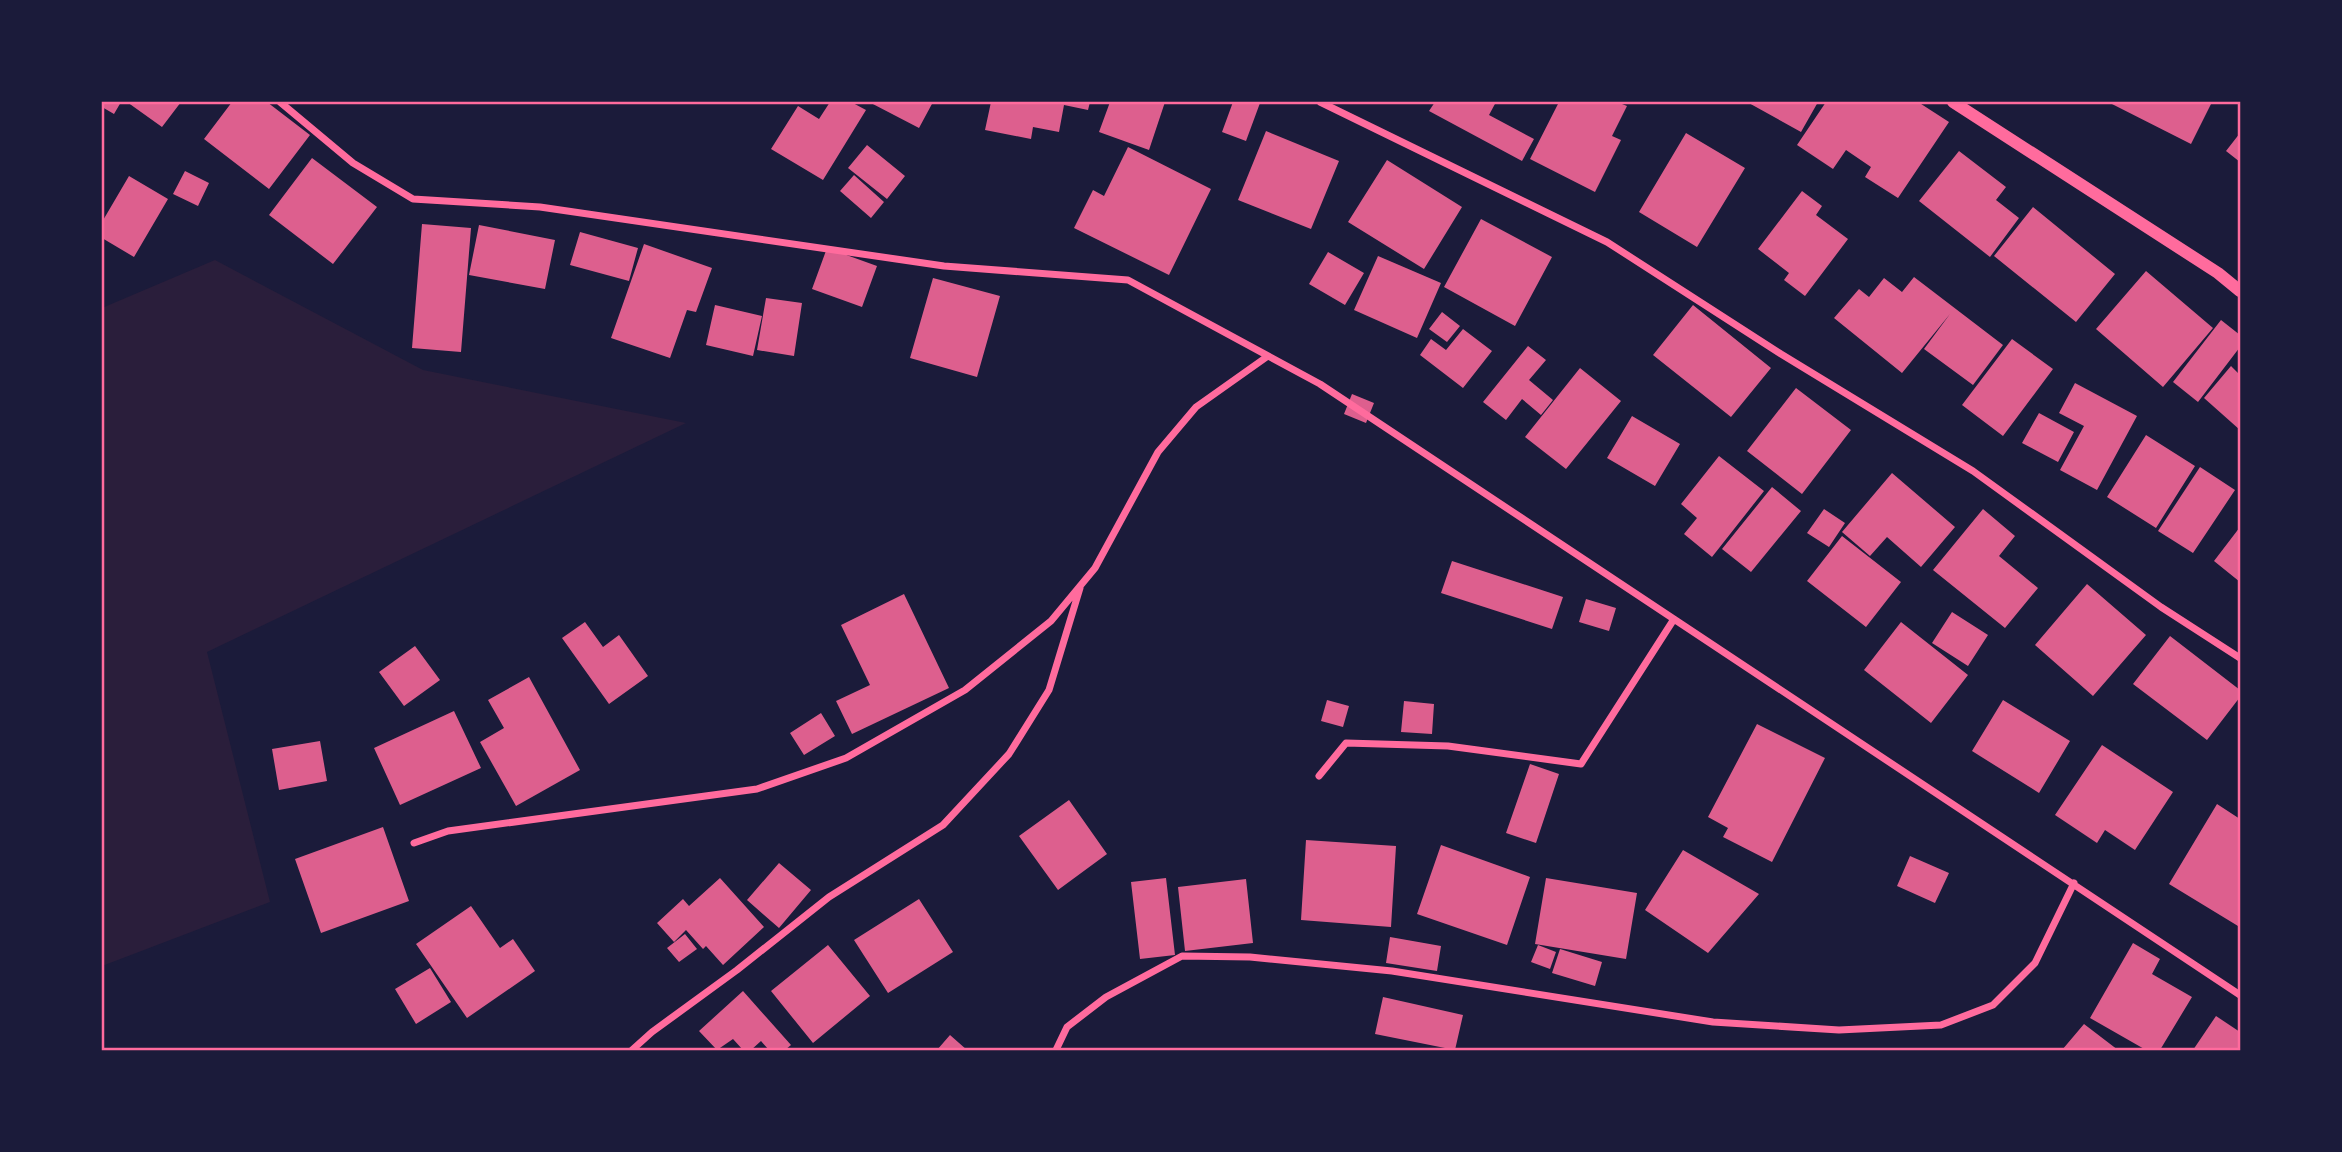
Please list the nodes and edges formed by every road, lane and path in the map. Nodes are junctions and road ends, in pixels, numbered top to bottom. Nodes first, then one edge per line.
1 (280, 102) edge
2 (1320, 102) edge
3 (1952, 102) edge
4 (2241, 291) edge
5 (1268, 356) junction
6 (1082, 584) junction
7 (1674, 619) junction
8 (2241, 658) edge
9 (1319, 776) dead end
10 (414, 843) dead end
11 (2074, 884) junction
12 (2241, 995) edge
13 (632, 1051) edge
14 (1056, 1051) edge

1 - 5 street
2 - 8 street
3 - 4 street
5 - 6 street
5 - 7 street
6 - 10 street
6 - 13 street
7 - 9 street
7 - 11 street
11 - 12 street
11 - 14 street

